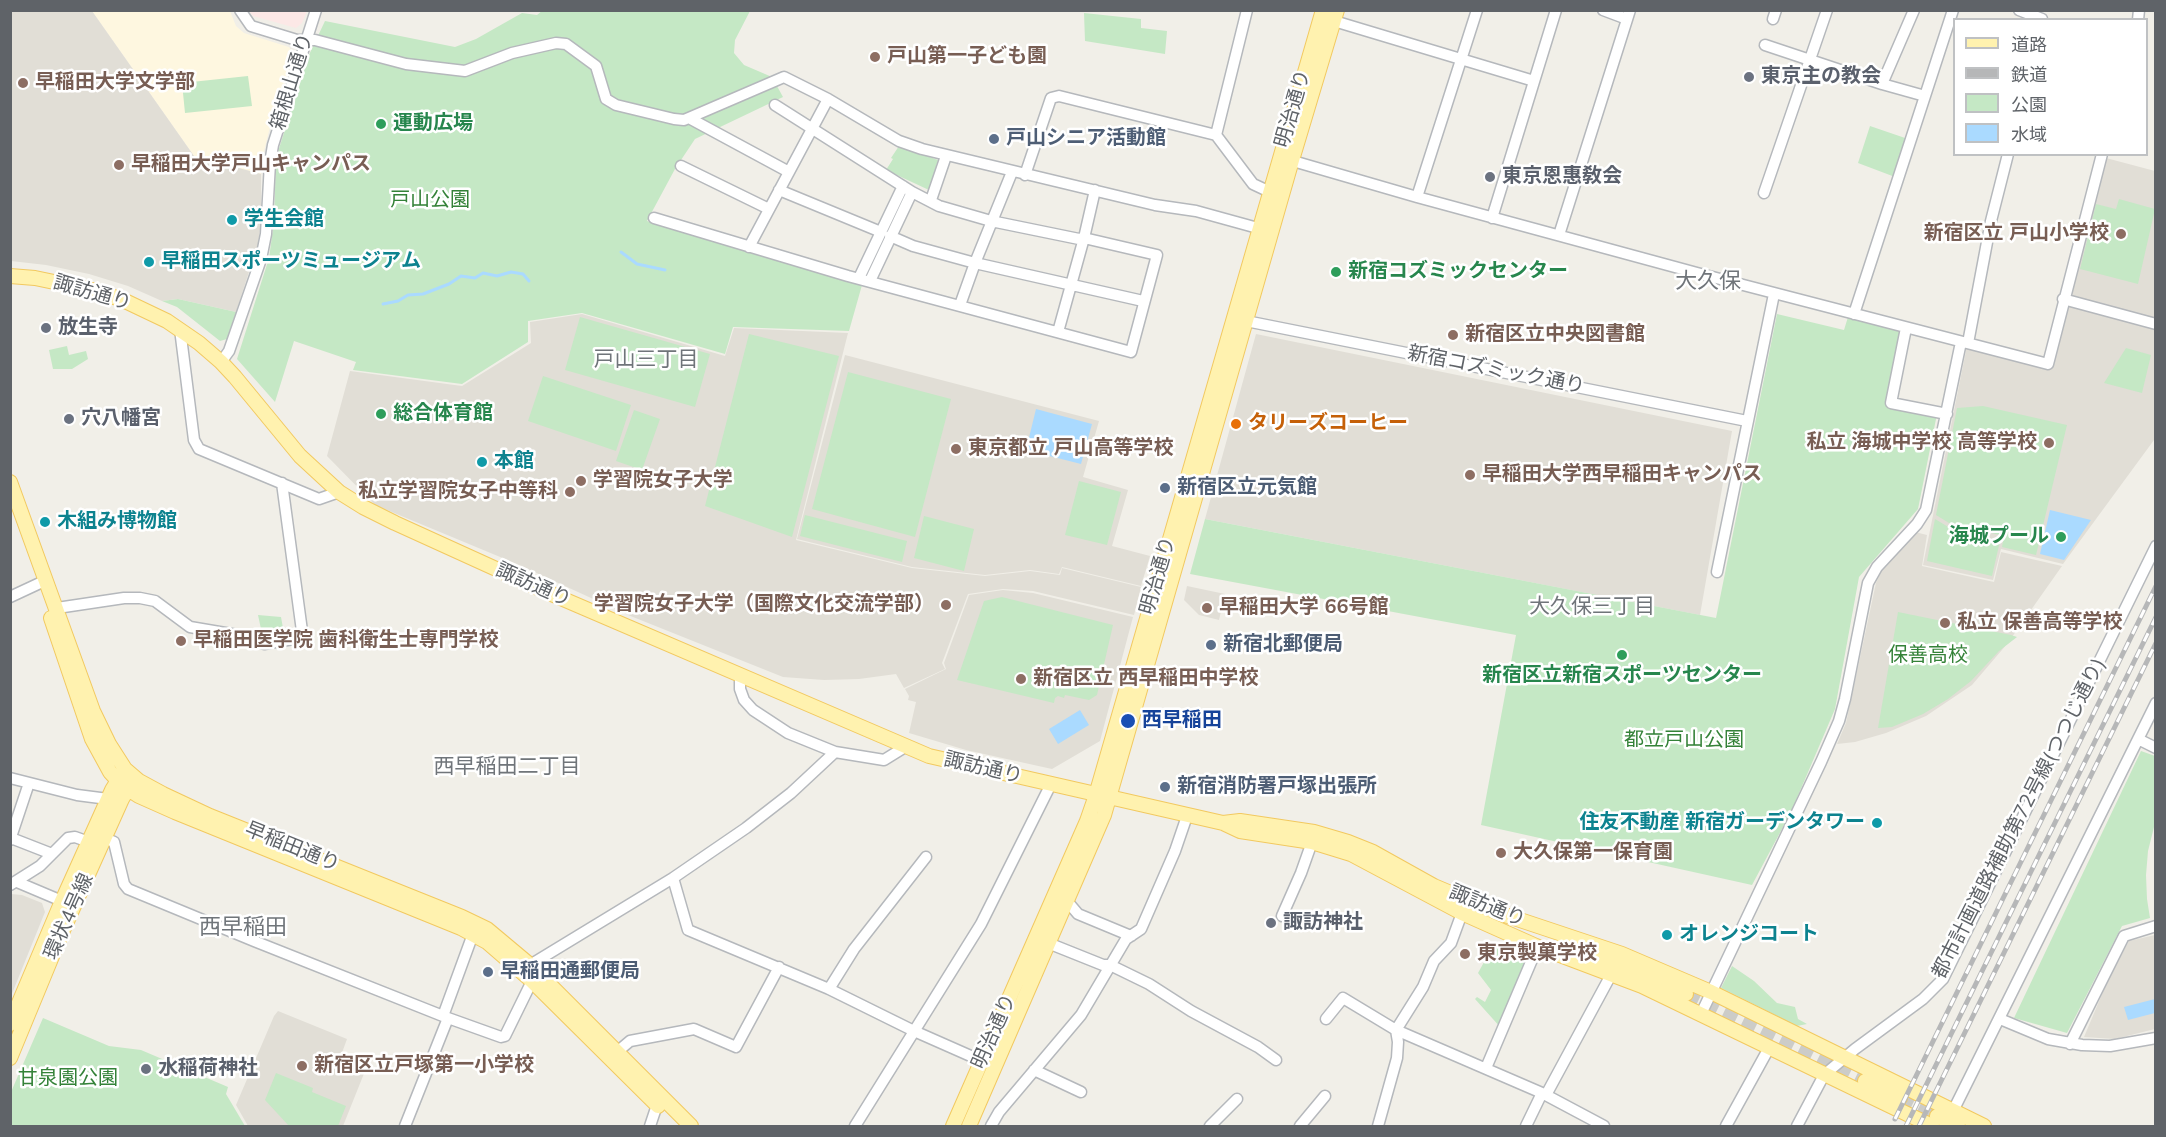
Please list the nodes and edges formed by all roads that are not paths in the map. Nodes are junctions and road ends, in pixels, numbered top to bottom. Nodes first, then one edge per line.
1 (240, 10) edge
2 (316, 10) edge
3 (1248, 10) edge
4 (1323, 10) edge
5 (1477, 10) edge
6 (1556, 10) edge
7 (1603, 10) edge
8 (1827, 10) edge
9 (1914, 10) edge
10 (1953, 10) edge
11 (2019, 10) edge
12 (1628, 15) edge
13 (1335, 16) edge
14 (2039, 18) edge
15 (306, 40) junction
16 (1765, 45) dead end
17 (1810, 60) junction
18 (1461, 61) junction
19 (1534, 81) junction
20 (1882, 84) junction
21 (1925, 96) junction
22 (828, 99) junction
23 (775, 105) dead end
24 (689, 118) junction
25 (812, 128) junction
26 (1216, 135) junction
27 (946, 156) junction
28 (2007, 156) edge
29 (2101, 156) edge
30 (1286, 159) junction
31 (681, 166) dead end
32 (789, 172) junction
33 (1012, 172) junction
34 (1025, 175) junction
35 (907, 189) junction
36 (779, 190) junction
37 (1095, 190) junction
38 (1270, 192) junction
39 (1764, 193) dead end
40 (1417, 197) junction
41 (931, 200) junction
42 (770, 209) junction
43 (654, 218) dead end
44 (1492, 218) junction
45 (991, 221) junction
46 (1265, 230) junction
47 (885, 234) junction
48 (1559, 235) junction
49 (1084, 238) junction
50 (749, 247) junction
51 (975, 263) junction
52 (10, 276) edge
53 (864, 279) junction
54 (1071, 285) junction
55 (1774, 294) junction
56 (2064, 299) junction
57 (1143, 302) junction
58 (960, 305) junction
59 (1854, 314) junction
60 (1246, 321) junction
61 (2156, 324) edge
62 (1906, 328) junction
63 (180, 329) junction
64 (1058, 332) junction
65 (1965, 343) junction
66 (221, 362) junction
67 (1947, 414) junction
68 (1747, 421) junction
69 (10, 482) edge
70 (282, 483) junction
71 (339, 492) junction
72 (10, 507) edge
73 (2156, 546) edge
74 (1717, 572) dead end
75 (40, 583) junction
76 (10, 597) edge
77 (57, 608) junction
78 (740, 676) junction
79 (2156, 703) edge
80 (2138, 739) junction
81 (905, 747) junction
82 (2156, 748) edge
83 (835, 752) junction
84 (10, 778) edge
85 (126, 779) junction
86 (29, 783) junction
87 (1051, 784) junction
88 (1103, 796) junction
89 (108, 799) junction
90 (1186, 816) junction
91 (1223, 823) junction
92 (104, 838) junction
93 (11, 839) edge
94 (89, 842) junction
95 (1312, 842) junction
96 (52, 854) junction
97 (926, 857) dead end
98 (673, 878) junction
99 (14, 883) edge
100 (1466, 899) junction
101 (62, 901) junction
102 (1067, 901) junction
103 (1461, 913) junction
104 (1282, 916) dead end
105 (1522, 922) junction
106 (2156, 926) edge
107 (473, 934) junction
108 (1131, 936) junction
109 (1514, 936) junction
110 (1048, 943) junction
111 (1536, 946) junction
112 (1576, 948) junction
113 (530, 965) junction
114 (1110, 965) junction
115 (779, 967) junction
116 (1612, 973) junction
117 (532, 981) junction
118 (829, 989) junction
119 (1711, 992) junction
120 (1686, 994) tunnel mouth
121 (1701, 1014) junction
122 (446, 1017) junction
123 (1326, 1019) dead end
124 (2000, 1019) junction
125 (10, 1024) edge
126 (1396, 1030) junction
127 (914, 1031) junction
128 (2156, 1038) edge
129 (2070, 1044) junction
130 (1769, 1048) junction
131 (617, 1052) junction
132 (10, 1058) edge
133 (1844, 1058) junction
134 (1276, 1060) dead end
135 (982, 1061) junction
136 (1486, 1068) junction
137 (1034, 1070) junction
138 (1824, 1075) junction
139 (1865, 1081) tunnel mouth
140 (1081, 1092) dead end
141 (1544, 1094) junction
142 (1325, 1096) dead end
143 (1900, 1098) tunnel mouth
144 (1237, 1099) dead end
145 (657, 1105) junction
146 (1953, 1111) junction
147 (1935, 1121) edge
148 (405, 1126) edge
149 (650, 1126) edge
150 (678, 1126) edge
151 (691, 1126) edge
152 (855, 1126) edge
153 (953, 1126) edge
154 (969, 1126) edge
155 (991, 1126) edge
156 (1210, 1126) edge
157 (1300, 1126) edge
158 (1378, 1126) edge
159 (1526, 1126) edge
160 (1604, 1126) edge
161 (1726, 1126) edge
162 (1797, 1126) edge
163 (1958, 1126) edge
164 (1984, 1126) edge

1 - 15 street
2 - 15 street, 箱根山通り
3 - 26 street
4 - 30 main road, 明治通り
5 - 18 street
6 - 19 street
7 - 12 street
8 - 17 street
9 - 20 street
10 - 21 street
11 - 14 street
12 - 48 street
13 - 18 street
13 - 30 main road, 明治通り
15 - 24 street
15 - 66 street, 箱根山通り
16 - 17 street
17 - 20 street
17 - 39 street
18 - 19 street
18 - 40 street
19 - 44 street
20 - 21 street
21 - 59 street
22 - 24 street
22 - 25 street
22 - 27 street
23 - 25 street
24 - 32 street
25 - 32 street
25 - 35 street
26 - 34 street
26 - 38 street
27 - 33 street
27 - 41 street
28 - 65 street
29 - 56 street
30 - 38 main road, 明治通り
30 - 40 street
30 - 46 main road, 明治通り
31 - 42 street
32 - 36 street
33 - 34 street
33 - 45 street
34 - 37 street
35 - 41 street
35 - 47 street
36 - 42 street
36 - 47 street
37 - 46 street
37 - 49 street
38 - 46 main road, 明治通り
40 - 44 street
41 - 45 street
42 - 50 street
43 - 50 street
44 - 48 street
45 - 49 street
45 - 51 street
46 - 60 main road, 明治通り
46 - 88 main road, 明治通り
47 - 51 street
47 - 53 street
48 - 55 street
49 - 54 street
49 - 57 street
50 - 53 street
51 - 54 street
51 - 58 street
52 - 63 main road, 諏訪通り
53 - 58 street
54 - 57 street
54 - 64 street
55 - 59 street
55 - 68 street
56 - 61 street
56 - 65 street
57 - 64 street
58 - 64 street
59 - 62 street
60 - 68 street, 新宿コズミック通り
60 - 88 main road, 明治通り
62 - 65 street
62 - 67 street
63 - 66 main road, 諏訪通り
63 - 70 street
65 - 67 street
66 - 71 main road, 諏訪通り
67 - 119 street
68 - 74 street
69 - 77 main road, 早稲田通り
70 - 71 street
70 - 77 street
71 - 78 main road, 諏訪通り
72 - 75 main road, 早稲田通り
73 - 133 street, 都市計画道路補助第72号線(つつじ通り)
75 - 76 street
75 - 85 main road, 早稲田通り
77 - 85 main road, 早稲田通り
78 - 81 main road, 諏訪通り
78 - 83 street
79 - 80 street
80 - 82 street
80 - 124 street
81 - 83 street
81 - 87 main road, 諏訪通り
83 - 98 street
84 - 86 street
85 - 89 main road, 環状4号線
85 - 92 main road, 環状4号線
85 - 107 main road, 早稲田通り
85 - 113 main road, 早稲田通り
86 - 89 street
86 - 93 street
87 - 88 main road, 諏訪通り
87 - 127 street
88 - 90 main road, 諏訪通り
88 - 102 main road, 明治通り
88 - 135 main road, 明治通り
89 - 94 main road, 環状4号線
90 - 91 main road, 諏訪通り
90 - 108 street
91 - 95 main road, 諏訪通り
91 - 100 main road, 諏訪通り
92 - 122 street
92 - 132 main road, 環状4号線
93 - 96 street
94 - 96 street
94 - 101 main road, 環状4号線
95 - 103 main road, 諏訪通り
95 - 104 street
96 - 99 street
97 - 118 street
98 - 113 street
98 - 115 street
99 - 101 street
100 - 103 main road
100 - 105 main road, 諏訪通り
101 - 125 main road, 環状4号線
102 - 108 street
102 - 110 main road, 明治通り
103 - 109 main road, 諏訪通り
103 - 126 street
105 - 112 main road
105 - 119 main road, 諏訪通り
106 - 129 street
107 - 117 main road, 早稲田通り
107 - 122 street
108 - 114 street
109 - 111 main road, 諏訪通り
109 - 112 main road
110 - 114 street
110 - 154 main road, 明治通り
111 - 116 main road, 諏訪通り
111 - 136 street
112 - 120 main road
113 - 131 main road, 早稲田通り
114 - 134 street
114 - 137 street
115 - 118 street
115 - 131 street
116 - 121 main road, 諏訪通り
116 - 141 street
117 - 122 street
117 - 145 main road, 早稲田通り
118 - 127 street
119 - 121 street
119 - 133 main road, 諏訪通り
121 - 130 main road, 諏訪通り
122 - 148 street
123 - 126 street
124 - 129 street
124 - 146 street
126 - 136 street
126 - 158 street
127 - 135 street
127 - 152 street
128 - 129 street
130 - 138 main road, 諏訪通り
130 - 161 street
131 - 151 main road, 早稲田通り
133 - 138 street, 都市計画道路補助第72号線(つつじ通り)
133 - 146 main road, 諏訪通り
135 - 153 main road, 明治通り
136 - 141 street
137 - 140 street
137 - 155 street
138 - 147 main road, 諏訪通り
138 - 162 street
139 - 143 main road
141 - 159 street
141 - 160 street
142 - 157 street
144 - 156 street
145 - 149 street
145 - 150 main road, 早稲田通り
146 - 164 main road, 諏訪通り
147 - 163 main road, 諏訪通り

